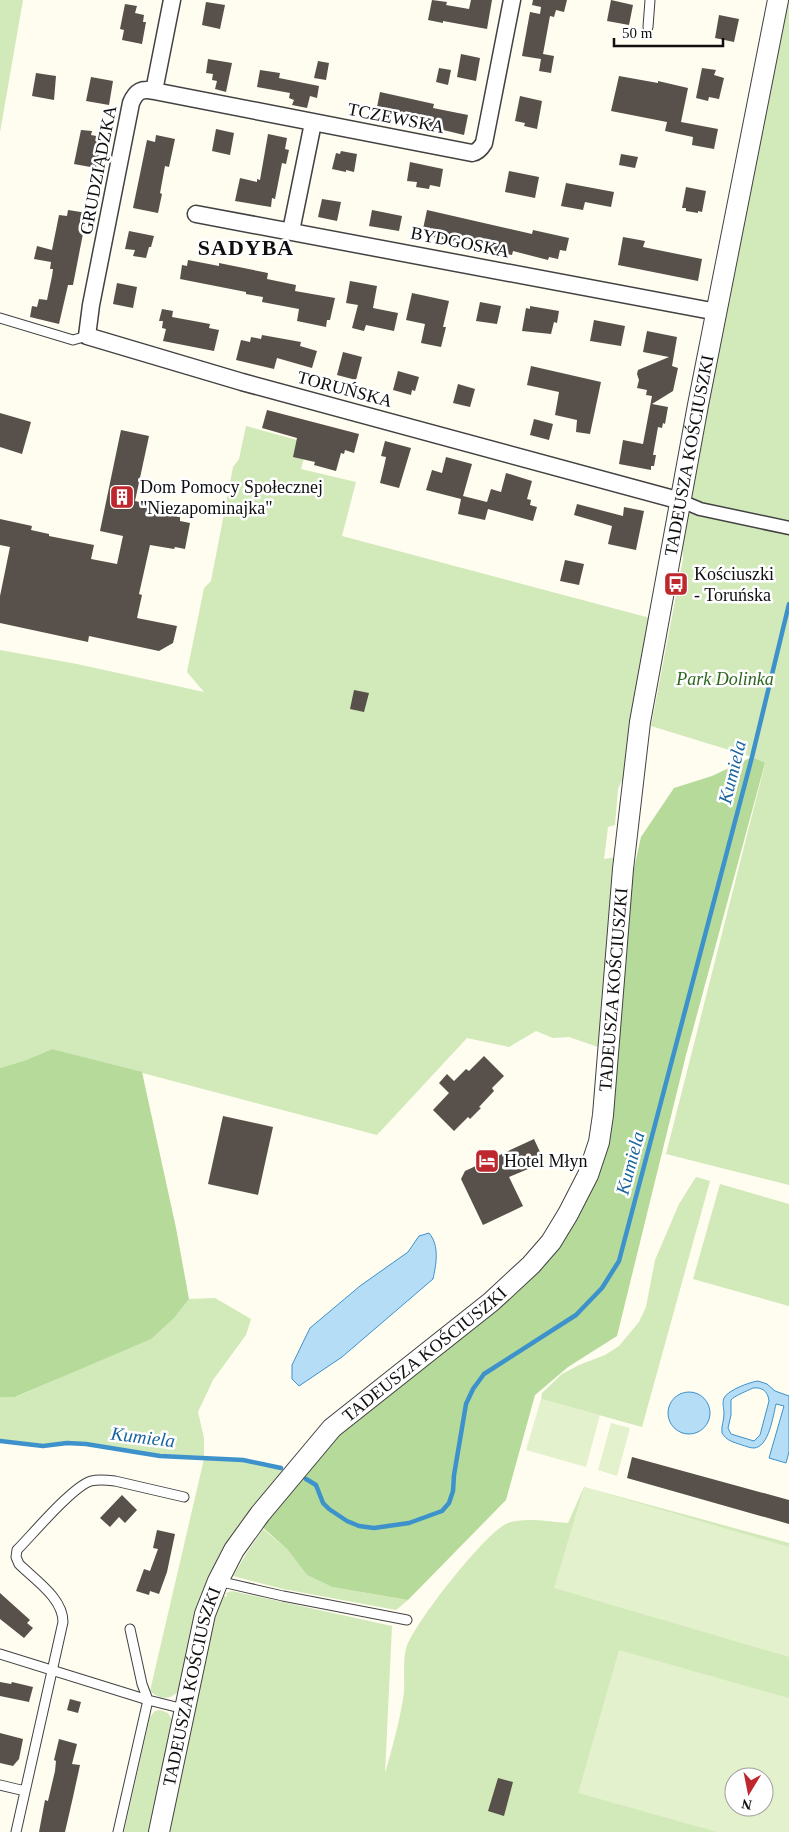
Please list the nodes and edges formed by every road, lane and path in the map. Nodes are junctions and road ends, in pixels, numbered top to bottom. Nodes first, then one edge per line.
1 (172, 0) edge
2 (512, 0) edge
3 (650, 0) edge
4 (778, 0) edge
5 (648, 27) dead end
6 (154, 91) junction
7 (313, 123) junction
8 (196, 214) dead end
9 (291, 231) junction
10 (717, 312) junction
11 (0, 318) edge
12 (87, 336) junction
13 (681, 501) junction
14 (789, 528) edge
15 (184, 1496) dead end
16 (218, 1581) junction
17 (408, 1620) dead end
18 (130, 1629) dead end
19 (0, 1654) edge
20 (52, 1670) junction
21 (148, 1700) junction
22 (184, 1709) junction
23 (0, 1785) edge
24 (25, 1791) junction
25 (16, 1832) edge
26 (118, 1832) edge
27 (159, 1832) edge

1 - 6 street
2 - 7 street, TCZEWSKA
3 - 5 lane
4 - 10 street, TADEUSZA KOŚCIUSZKI
6 - 7 street, TCZEWSKA
6 - 12 street, GRUDZIĄDZKA
7 - 9 street
8 - 9 street, BYDGOSKA
9 - 10 street, BYDGOSKA
10 - 13 street, TADEUSZA KOŚCIUSZKI
11 - 12 lane, TORUŃSKA
12 - 13 street, TORUŃSKA
13 - 14 street
13 - 16 street, TADEUSZA KOŚCIUSZKI
15 - 20 lane
16 - 17 lane
16 - 22 street, TADEUSZA KOŚCIUSZKI
18 - 21 lane
19 - 20 lane
20 - 21 lane
20 - 24 lane
21 - 22 lane
21 - 26 lane
22 - 27 street, TADEUSZA KOŚCIUSZKI
23 - 24 lane
24 - 25 lane

